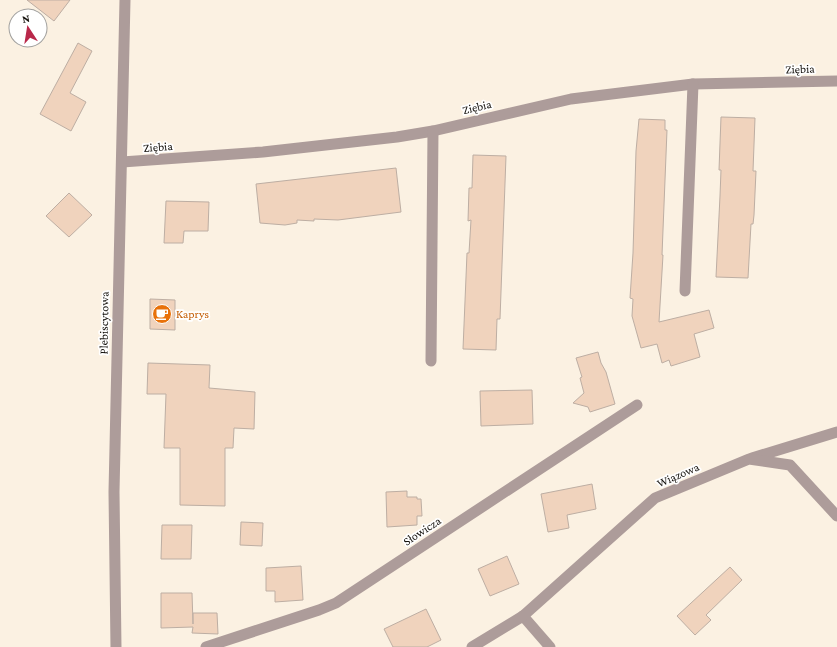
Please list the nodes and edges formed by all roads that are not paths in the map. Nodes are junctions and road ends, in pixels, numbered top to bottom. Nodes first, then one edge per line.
1 (125, 0) edge
2 (837, 81) edge
3 (693, 84) junction
4 (433, 131) junction
5 (122, 162) junction
6 (686, 291) dead end
7 (431, 360) dead end
8 (637, 405) dead end
9 (837, 432) edge
10 (749, 459) junction
11 (837, 516) edge
12 (523, 616) junction
13 (116, 647) edge
14 (206, 647) edge
15 (472, 647) edge
16 (550, 647) edge

1 - 5 street, Plebiscytowa
2 - 3 street, Ziębia
3 - 4 street, Ziębia
3 - 6 street
4 - 5 street, Ziębia
4 - 7 street
5 - 13 street, Plebiscytowa
8 - 14 street, Słowicza
9 - 10 street, Wiązowa
10 - 11 street
10 - 12 street, Wiązowa
12 - 15 street, Wiązowa
12 - 16 street

